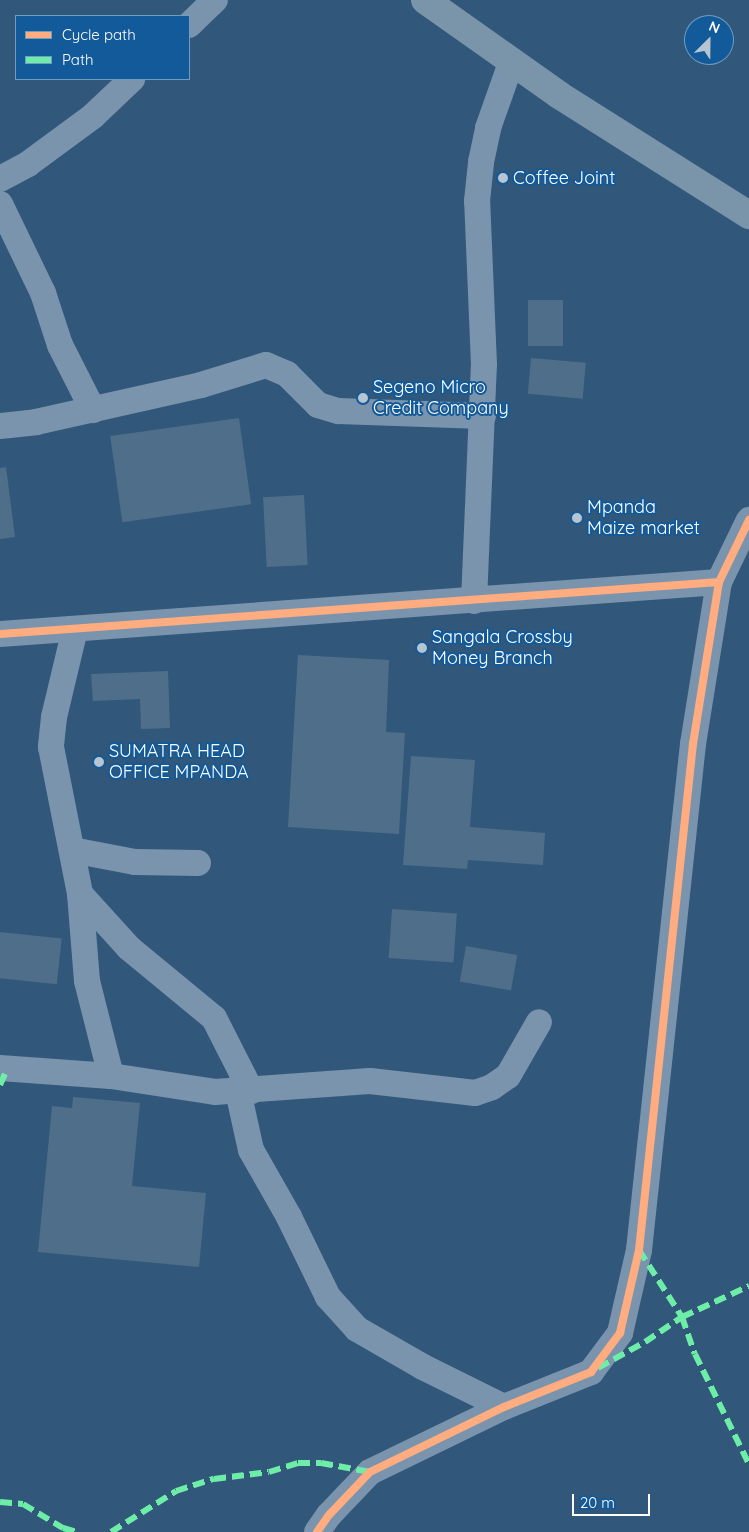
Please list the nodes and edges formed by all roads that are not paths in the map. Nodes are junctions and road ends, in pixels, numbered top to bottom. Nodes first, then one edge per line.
1 (215, 0) edge
2 (425, 0) edge
3 (190, 23) edge
4 (511, 63) junction
5 (131, 80) edge
6 (0, 179) edge
7 (0, 204) edge
8 (748, 214) edge
9 (93, 410) junction
10 (483, 416) junction
11 (0, 426) edge
12 (749, 520) edge
13 (719, 582) junction
14 (474, 601) junction
15 (75, 629) junction
16 (0, 634) edge
17 (72, 850) junction
18 (198, 863) dead end
19 (80, 894) junction
20 (539, 1022) dead end
21 (0, 1068) edge
22 (111, 1076) junction
23 (244, 1091) junction
24 (504, 1408) junction
25 (318, 1532) edge

1 - 3 street
2 - 4 highway
4 - 8 highway
4 - 10 street
5 - 6 street
7 - 9 street
9 - 10 street
9 - 11 street
10 - 14 street
12 - 13 street
13 - 14 street
13 - 24 street
14 - 15 street
15 - 16 street
15 - 17 street
17 - 18 street
17 - 19 street
19 - 22 street
19 - 23 street
20 - 23 street
21 - 22 street
22 - 23 street
23 - 24 street
24 - 25 street

